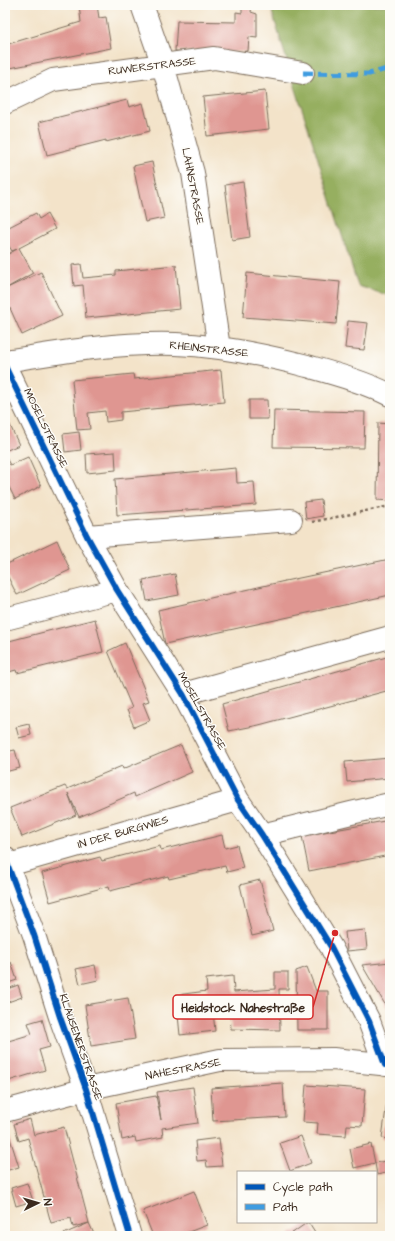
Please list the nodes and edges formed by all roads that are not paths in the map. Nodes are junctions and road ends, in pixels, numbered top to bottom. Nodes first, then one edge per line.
1 (142, 5) edge
2 (163, 65) junction
3 (303, 74) dead end
4 (5, 103) edge
5 (219, 348) junction
6 (5, 361) edge
7 (5, 366) edge
8 (387, 394) edge
9 (291, 520) road end
10 (87, 536) junction
11 (117, 590) junction
12 (5, 619) edge
13 (390, 637) edge
14 (183, 694) junction
15 (238, 800) junction
16 (390, 804) edge
17 (262, 835) junction
18 (6, 863) edge
19 (387, 1065) edge
20 (86, 1089) junction
21 (5, 1111) edge
22 (130, 1236) edge

1 - 2 street, LAHNSTRASSE
2 - 3 street, RUWERSTRASSE
2 - 4 street, RUWERSTRASSE
2 - 5 street, LAHNSTRASSE
5 - 6 street, RHEINSTRASSE
5 - 8 street, RHEINSTRASSE
7 - 10 street, MOSELSTRASSE
9 - 10 street
10 - 11 street, MOSELSTRASSE
11 - 12 street
11 - 14 street, MOSELSTRASSE
13 - 14 street, MOSELSTRASSE
14 - 15 street, MOSELSTRASSE
15 - 17 street, MOSELSTRASSE
15 - 18 street, IN DER BURGWIES
16 - 17 street
17 - 19 street, MOSELSTRASSE
18 - 20 street, KLAUSENERSTRASSE
19 - 20 street, NAHESTRASSE
20 - 21 street, NAHESTRASSE
20 - 22 street, KLAUSENERSTRASSE

